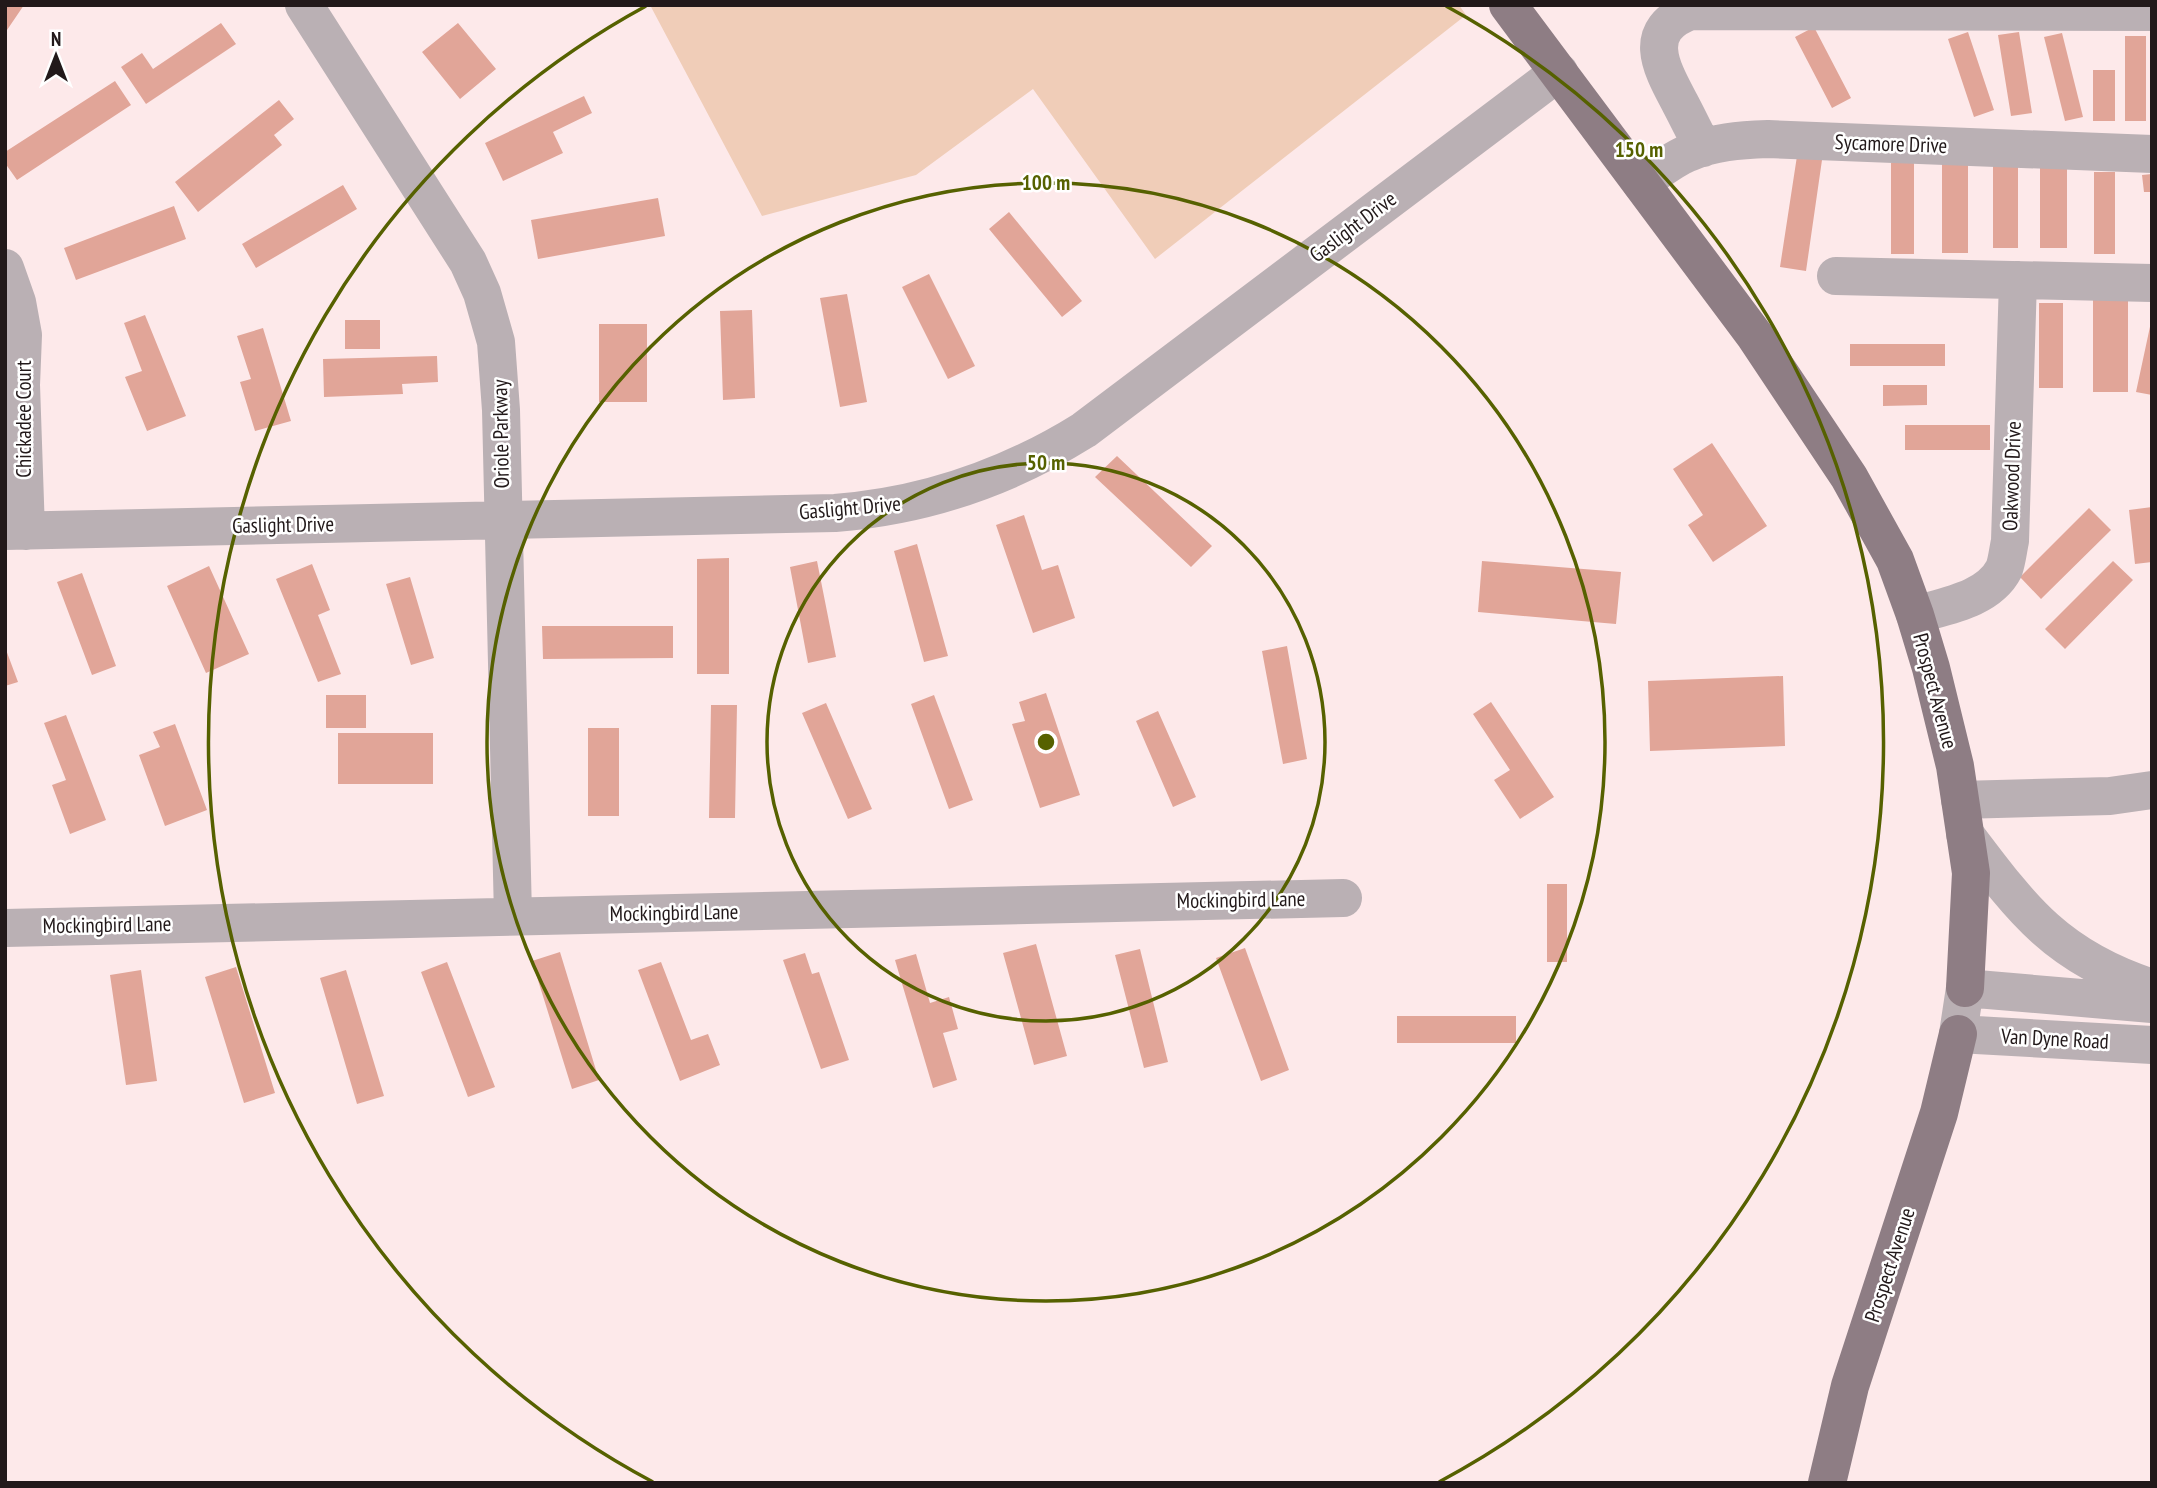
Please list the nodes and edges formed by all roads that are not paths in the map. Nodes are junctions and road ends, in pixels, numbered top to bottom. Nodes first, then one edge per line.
1 (304, 5) edge
2 (1508, 5) edge
3 (2152, 12) edge
4 (1559, 72) junction
5 (1703, 148) junction
6 (2152, 154) edge
7 (1642, 183) junction
8 (5, 268) edge
9 (1836, 275) dead end
10 (2018, 280) junction
11 (2152, 283) edge
12 (503, 520) junction
13 (16, 531) edge
14 (1915, 615) junction
15 (2152, 790) edge
16 (1962, 817) junction
17 (1343, 898) dead end
18 (513, 916) junction
19 (5, 928) edge
20 (1965, 988) junction
21 (2152, 988) edge
22 (2152, 1004) edge
23 (1958, 1034) junction
24 (2152, 1045) edge
25 (1827, 1483) edge

1 - 12 street, Oriole Parkway
2 - 4 main road, Prospect Avenue
3 - 5 street
4 - 7 main road, Prospect Avenue
4 - 12 street, Gaslight Drive
5 - 6 street, Sycamore Drive
5 - 7 street, Sycamore Drive
7 - 14 main road, Prospect Avenue
8 - 13 street, Chickadee Court
9 - 10 street
10 - 11 street
10 - 14 street, Oakwood Drive
12 - 13 street, Gaslight Drive
12 - 18 street, Oriole Parkway
14 - 16 main road, Prospect Avenue
15 - 16 street
16 - 20 main road, Prospect Avenue
16 - 21 street
17 - 18 street, Mockingbird Lane
18 - 19 street, Mockingbird Lane
20 - 22 street, Van Dyne Road
20 - 23 street, Prospect Avenue
23 - 24 street, Van Dyne Road
23 - 25 main road, Prospect Avenue

